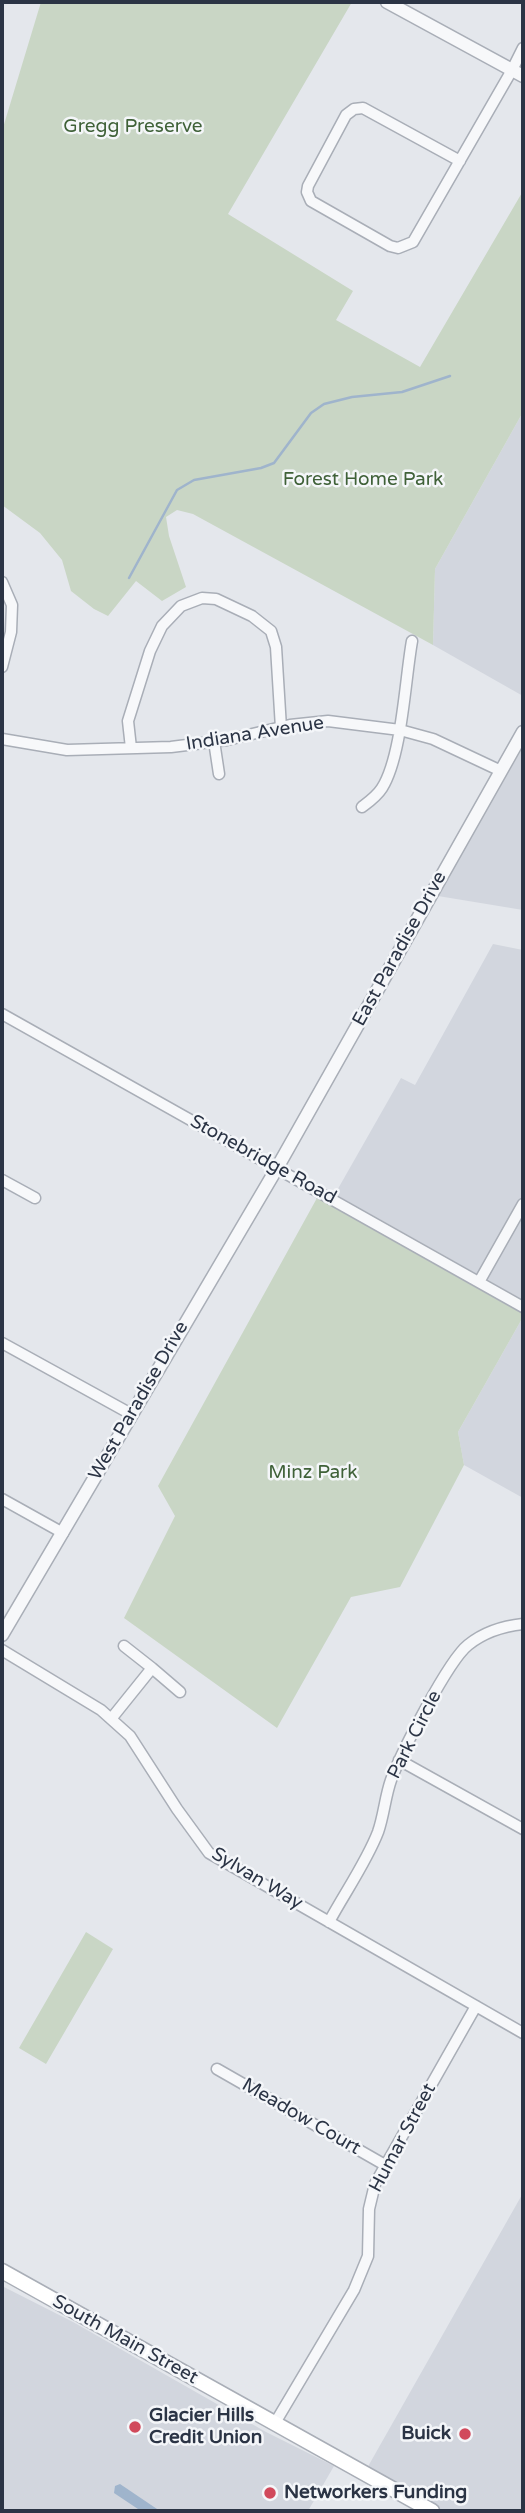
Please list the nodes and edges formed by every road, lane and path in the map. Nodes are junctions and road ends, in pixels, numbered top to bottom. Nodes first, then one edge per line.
1 (387, 2) edge
2 (523, 48) edge
3 (518, 73) edge
4 (460, 161) junction
5 (2, 582) edge
6 (412, 641) dead end
7 (2, 667) edge
8 (281, 728) junction
9 (400, 730) junction
10 (523, 732) edge
11 (2, 738) edge
12 (214, 741) junction
13 (131, 748) junction
14 (500, 771) junction
15 (219, 774) dead end
16 (362, 807) dead end
17 (2, 1014) edge
18 (276, 1168) junction
19 (2, 1180) edge
20 (35, 1198) dead end
21 (523, 1204) edge
22 (479, 1282) junction
23 (523, 1307) edge
24 (2, 1343) edge
25 (131, 1414) junction
26 (2, 1499) edge
27 (62, 1533) junction
28 (523, 1624) edge
29 (2, 1635) edge
30 (124, 1646) dead end
31 (2, 1650) edge
32 (152, 1668) junction
33 (180, 1692) dead end
34 (111, 1719) junction
35 (399, 1760) junction
36 (523, 1829) edge
37 (329, 1922) junction
38 (476, 2006) junction
39 (523, 2033) edge
40 (217, 2069) dead end
41 (385, 2165) junction
42 (2, 2271) edge
43 (275, 2423) junction
44 (432, 2511) edge

1 - 3 street
2 - 3 street
3 - 4 street
4 - 4 street
5 - 7 street
6 - 9 street
8 - 9 street, Indiana Avenue
8 - 12 street, Indiana Avenue
8 - 13 street
9 - 14 street, Indiana Avenue
9 - 16 street
10 - 14 street, East Paradise Drive
11 - 13 street, Indiana Avenue
12 - 13 street, Indiana Avenue
12 - 15 street
14 - 18 street, East Paradise Drive
17 - 18 street, Stonebridge Road
18 - 22 street, Stonebridge Road
18 - 25 street, West Paradise Drive
19 - 20 street
21 - 22 street
22 - 23 street, Stonebridge Road
24 - 25 street
25 - 27 street, West Paradise Drive
26 - 27 street
27 - 29 street, West Paradise Drive
28 - 35 street, Park Circle
30 - 32 street
31 - 34 street, Sylvan Way
32 - 33 street
32 - 34 street
34 - 37 street, Sylvan Way
35 - 36 street
35 - 37 street, Park Circle
37 - 38 street, Sylvan Way
38 - 39 street, Sylvan Way
38 - 41 street, Humar Street
40 - 41 street, Meadow Court
41 - 43 street, Humar Street
42 - 43 main road, South Main Street
43 - 44 main road, South Main Street

